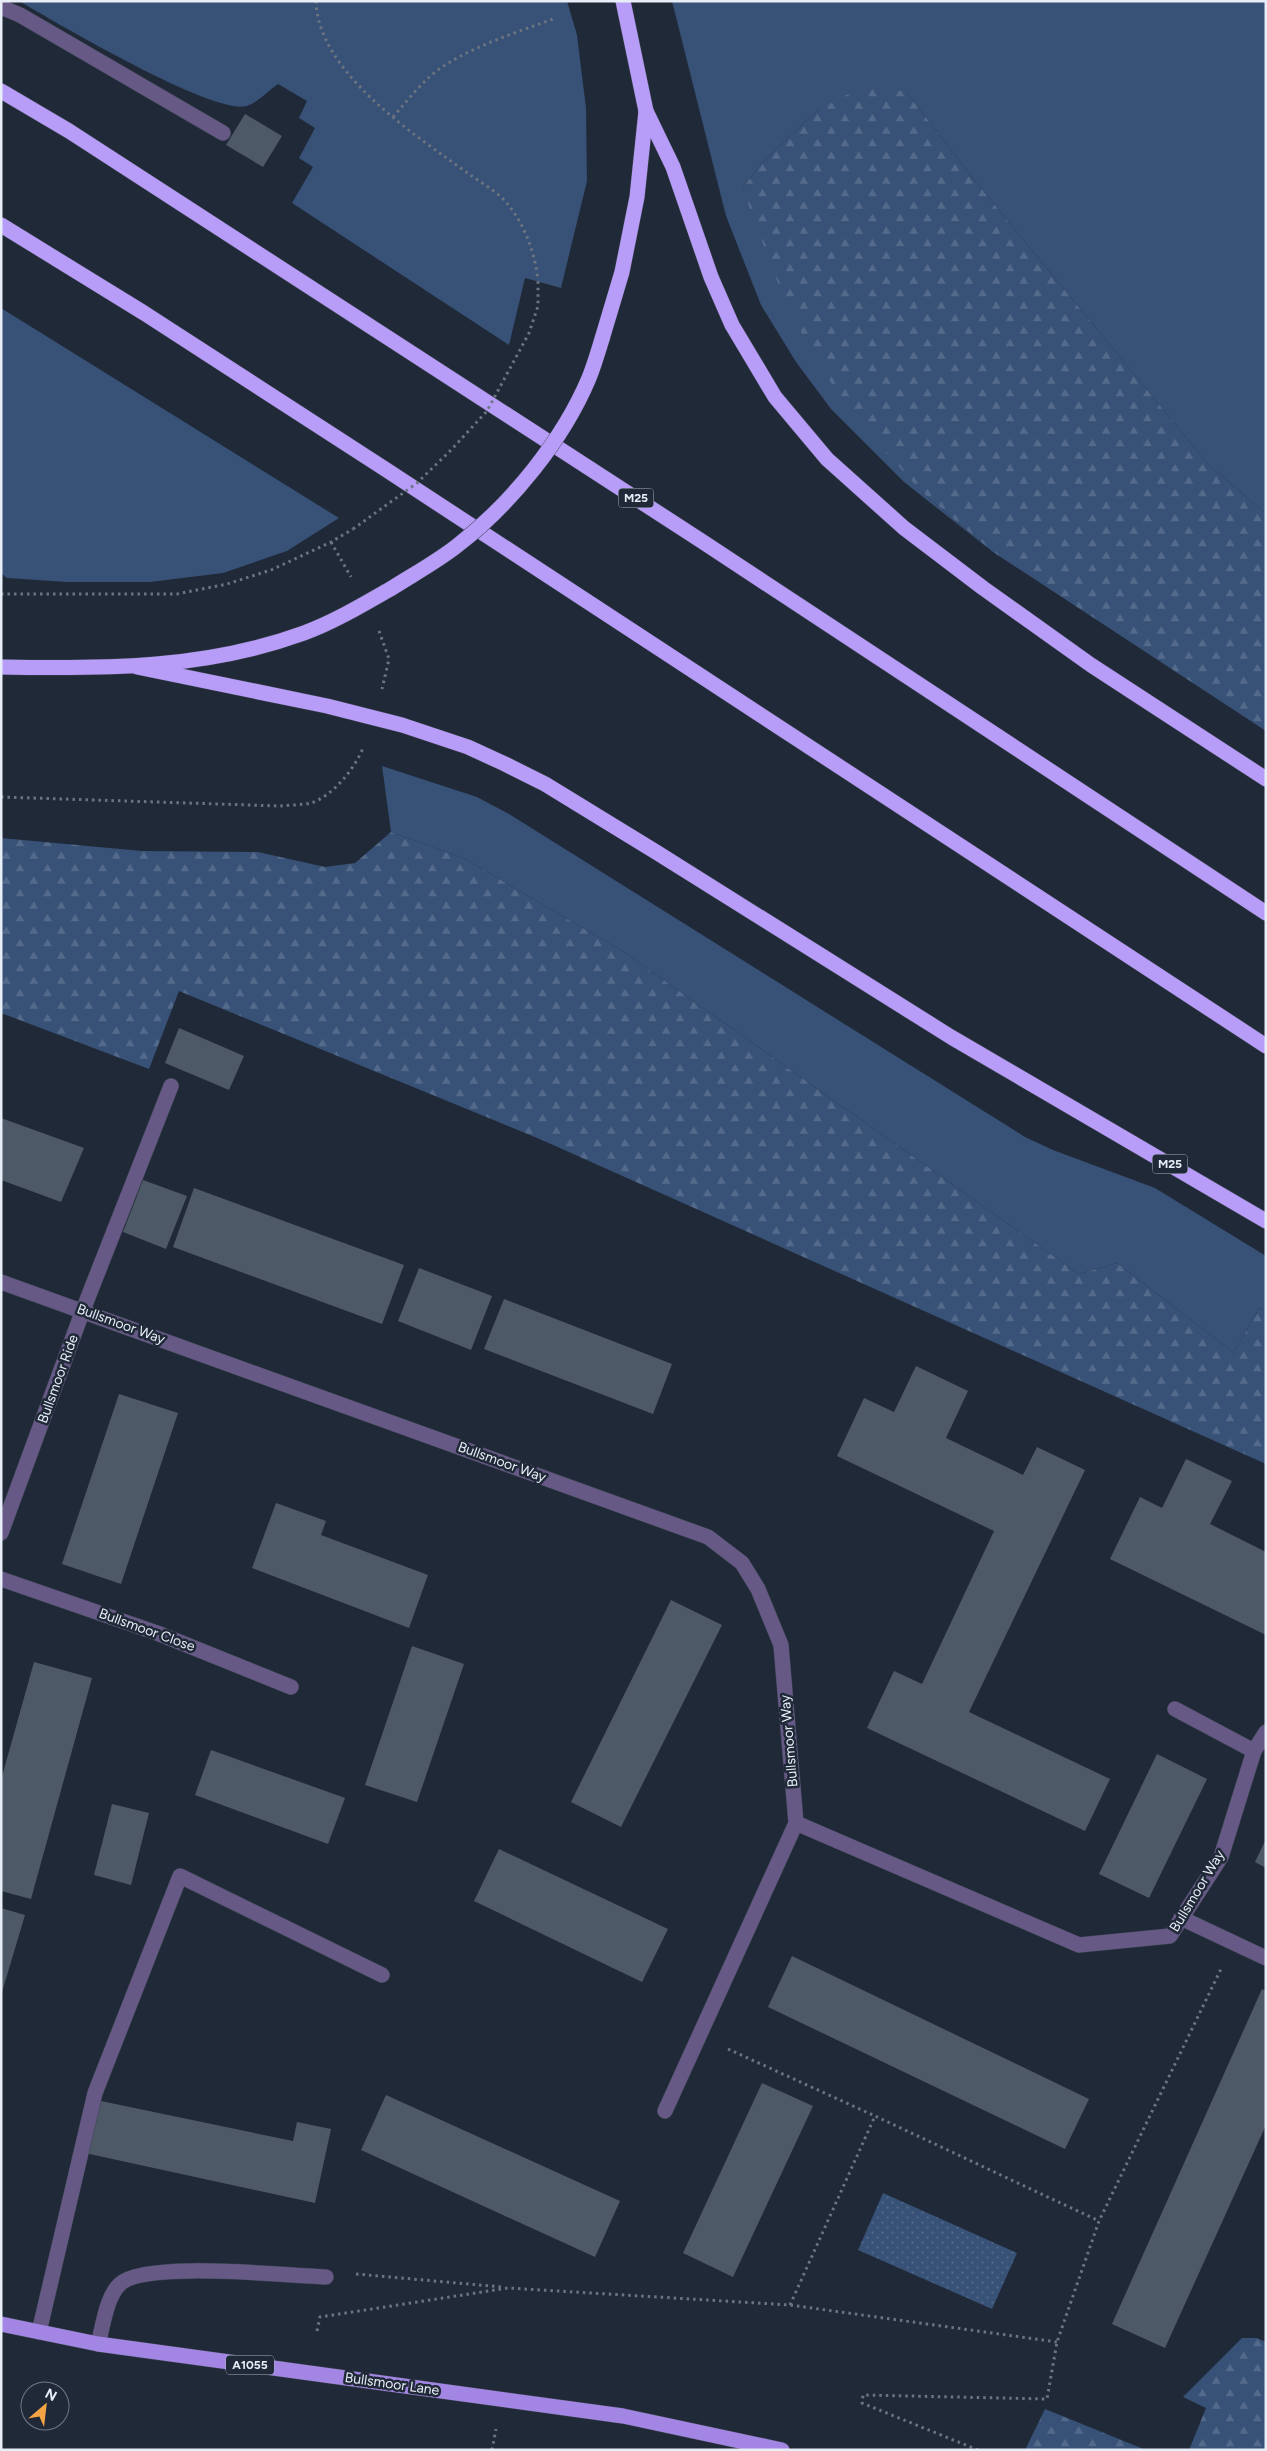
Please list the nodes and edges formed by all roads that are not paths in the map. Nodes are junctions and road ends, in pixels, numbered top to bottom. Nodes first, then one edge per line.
1 (622, 1) edge
2 (1, 7) edge
3 (1, 91) edge
4 (646, 111) junction
5 (223, 133) dead end
6 (1, 225) edge
7 (1, 666) edge
8 (137, 667) junction
9 (1266, 779) edge
10 (1266, 913) edge
11 (1266, 1046) edge
12 (171, 1086) dead end
13 (1266, 1221) edge
14 (1, 1282) edge
15 (84, 1310) junction
16 (1, 1533) edge
17 (1, 1579) edge
18 (291, 1687) dead end
19 (1174, 1709) dead end
20 (1266, 1732) edge
21 (1254, 1751) junction
22 (796, 1823) junction
23 (1181, 1918) junction
24 (1266, 1958) edge
25 (382, 1975) dead end
26 (665, 2111) dead end
27 (326, 2277) dead end
28 (1, 2324) edge
29 (40, 2332) junction
30 (98, 2344) junction
31 (782, 2450) edge

1 - 4 highway
2 - 5 street
3 - 10 highway, M25
4 - 8 highway, bridge
4 - 9 highway
6 - 11 highway
7 - 8 highway
8 - 13 highway, M25
12 - 15 street, Bullsmoor Ride
14 - 15 street, Bullsmoor Way
15 - 16 street, Bullsmoor Ride
15 - 22 street, Bullsmoor Way
17 - 18 street, Bullsmoor Close
19 - 21 street
20 - 21 street, Bullsmoor Way
21 - 23 street, Bullsmoor Way
22 - 23 street, Bullsmoor Way
22 - 26 street, Bullsmoor Way
23 - 24 street
25 - 29 street
27 - 30 street
28 - 29 main road, Bullsmoor Lane / A1055
29 - 30 main road, Bullsmoor Lane / A1055
30 - 31 main road, Bullsmoor Lane / A1055

